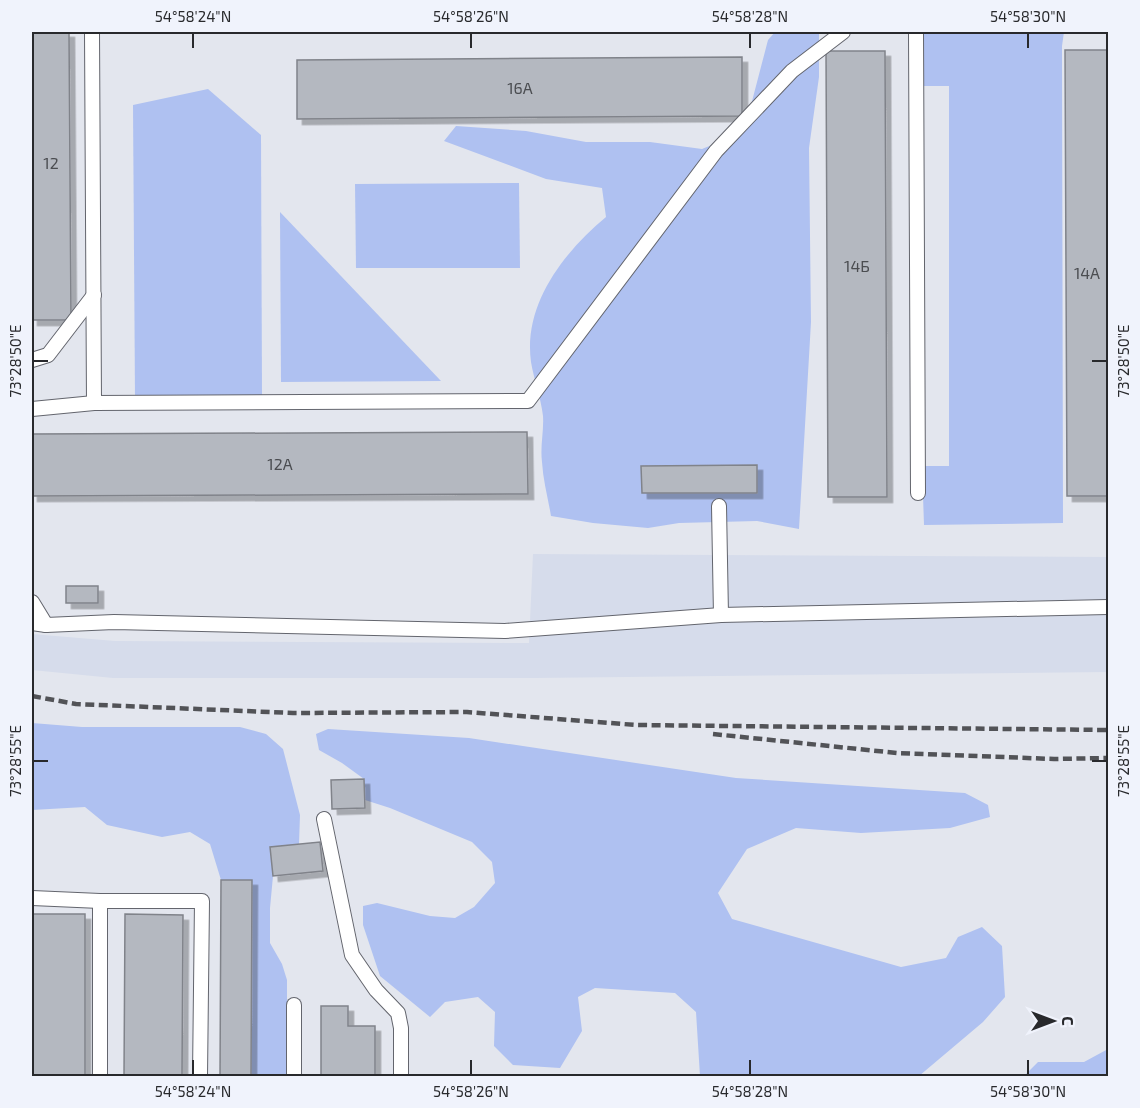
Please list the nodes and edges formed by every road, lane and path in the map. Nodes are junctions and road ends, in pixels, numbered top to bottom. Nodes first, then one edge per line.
1 (92, 32) edge
2 (843, 32) edge
3 (916, 32) edge
4 (94, 295) junction
5 (32, 360) edge
6 (94, 403) junction
7 (32, 410) edge
8 (918, 493) dead end
9 (719, 506) dead end
10 (32, 602) edge
11 (1108, 607) edge
12 (721, 615) junction
13 (32, 623) edge
14 (46, 626) junction
15 (324, 819) dead end
16 (32, 898) edge
17 (100, 902) junction
18 (294, 1005) dead end
19 (100, 1077) edge
20 (200, 1077) edge
21 (294, 1077) edge
22 (401, 1077) edge

1 - 4 lane
2 - 6 lane
3 - 8 lane
4 - 5 lane
4 - 6 lane
6 - 7 lane
9 - 12 lane
10 - 14 lane
11 - 12 lane
12 - 14 lane
13 - 14 lane
15 - 22 lane
16 - 17 lane
17 - 19 lane
17 - 20 lane
18 - 21 lane

